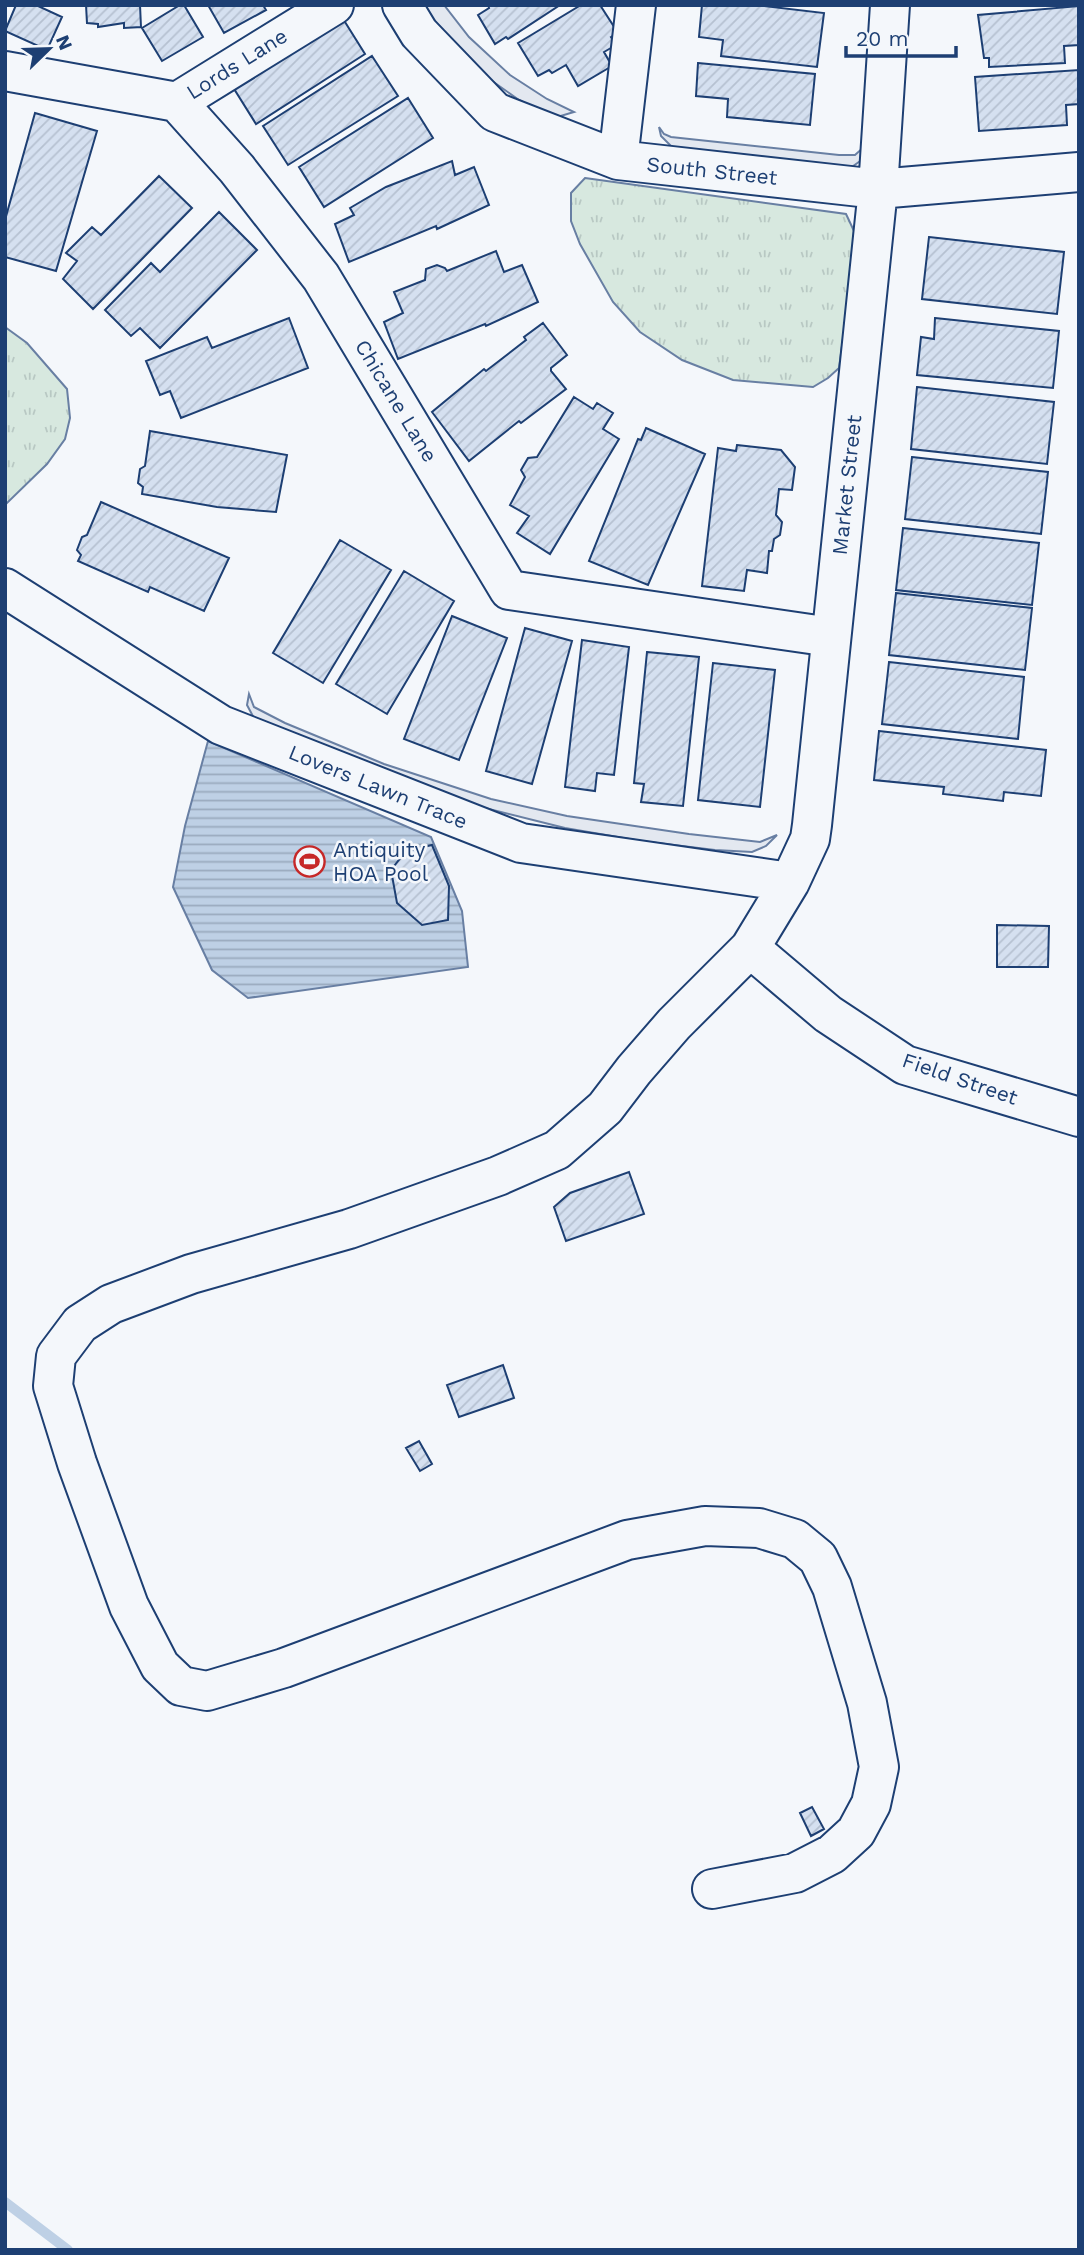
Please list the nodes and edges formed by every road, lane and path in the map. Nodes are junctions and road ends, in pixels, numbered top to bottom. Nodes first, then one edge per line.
1 (334, 5) edge
2 (402, 5) edge
3 (636, 5) edge
4 (890, 5) edge
5 (5, 71) edge
6 (177, 102) junction
7 (618, 160) junction
8 (1079, 172) edge
9 (878, 189) junction
10 (5, 588) edge
11 (831, 637) junction
12 (790, 883) junction
13 (750, 948) junction
14 (1079, 1117) edge
15 (712, 1889) dead end

1 - 6 street, Lords Lane
2 - 7 street, South Street
3 - 7 street
4 - 9 street, Market Street
5 - 6 street
6 - 11 street, Chicane Lane
7 - 9 street, South Street
8 - 9 street, South Street
9 - 11 street, Market Street
10 - 12 street, Lovers Lawn Trace
11 - 12 street, Market Street
12 - 13 street, Market Street
13 - 14 street, Field Street
13 - 15 street, Market Street

